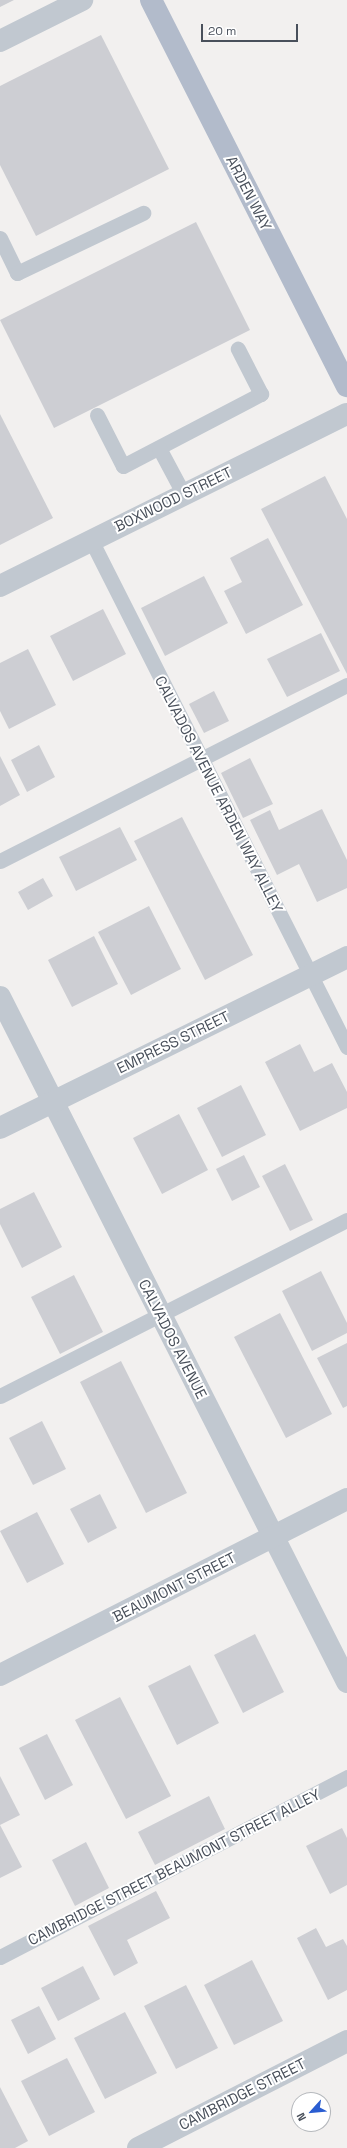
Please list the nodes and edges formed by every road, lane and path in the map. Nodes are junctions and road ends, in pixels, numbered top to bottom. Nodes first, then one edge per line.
1 (82, 0) edge
2 (151, 0) edge
3 (0, 41) edge
4 (143, 213) dead end
5 (0, 238) edge
6 (238, 349) dead end
7 (347, 386) edge
8 (347, 414) edge
9 (98, 415) dead end
10 (159, 448) junction
11 (183, 493) junction
12 (91, 540) junction
13 (0, 586) edge
14 (347, 684) edge
15 (202, 758) junction
16 (0, 861) edge
17 (347, 957) edge
18 (310, 976) junction
19 (0, 997) edge
20 (347, 1047) edge
21 (53, 1101) junction
22 (0, 1128) edge
23 (347, 1220) edge
24 (161, 1314) junction
25 (0, 1396) edge
26 (347, 1499) edge
27 (272, 1538) junction
28 (0, 1675) edge
29 (347, 1682) edge
30 (347, 1777) edge
31 (0, 1957) edge
32 (347, 2041) edge
33 (138, 2148) edge

1 - 3 street
2 - 7 main road, ARDEN WAY
4 - 5 lane
6 - 10 lane
8 - 11 street, BOXWOOD STREET
9 - 10 lane
10 - 11 lane
11 - 12 street, BOXWOOD STREET
12 - 13 street, BOXWOOD STREET
12 - 15 lane, CALVADOS AVENUE ARDEN WAY ALLEY
14 - 15 lane
15 - 16 lane
15 - 18 lane, CALVADOS AVENUE ARDEN WAY ALLEY
17 - 18 street, EMPRESS STREET
18 - 20 lane, CALVADOS AVENUE ARDEN WAY ALLEY
18 - 21 street, EMPRESS STREET
19 - 21 street, CALVADOS AVENUE
21 - 22 street, EMPRESS STREET
21 - 24 street, CALVADOS AVENUE
23 - 24 lane
24 - 25 lane
24 - 27 street, CALVADOS AVENUE
26 - 27 street, BEAUMONT STREET
27 - 28 street, BEAUMONT STREET
27 - 29 street, CALVADOS AVENUE
30 - 31 lane, CAMBRIDGE STREET BEAUMONT STREET ALLEY
32 - 33 street, CAMBRIDGE STREET

